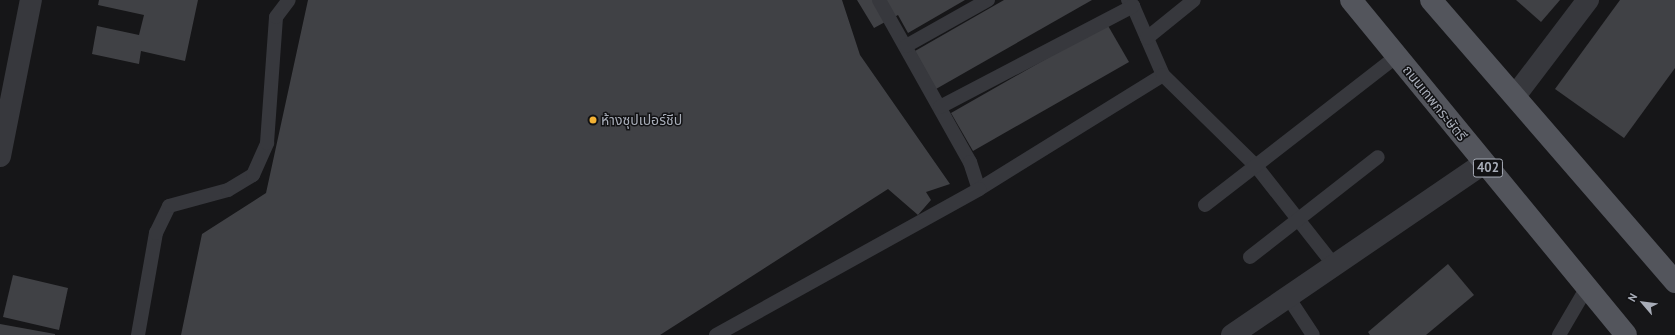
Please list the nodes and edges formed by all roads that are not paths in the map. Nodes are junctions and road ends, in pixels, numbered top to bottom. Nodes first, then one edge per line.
1 (32, 0) edge
2 (289, 0) edge
3 (879, 0) edge
4 (988, 0) edge
5 (1194, 0) edge
6 (1351, 0) edge
7 (1431, 0) edge
8 (1588, 0) edge
9 (1130, 3) edge
10 (1147, 38) junction
11 (906, 46) junction
12 (1397, 56) junction
13 (1163, 75) junction
14 (1515, 96) junction
15 (940, 107) junction
16 (0, 156) edge
17 (1378, 157) dead end
18 (1484, 163) junction
19 (1256, 166) junction
20 (979, 189) junction
21 (1205, 206) dead end
22 (1300, 221) junction
23 (1250, 257) dead end
24 (1334, 265) junction
25 (1674, 279) edge
26 (1586, 289) junction
27 (1288, 297) junction
28 (138, 335) edge
29 (716, 335) edge
30 (1232, 335) edge
31 (1313, 335) edge
32 (1559, 335) edge
33 (1626, 335) edge

1 - 16 street
2 - 28 lane
3 - 11 lane
4 - 11 lane
5 - 10 lane
6 - 12 main road, ถนนเทพกระษัตรี / 402
7 - 14 main road
8 - 14 street
9 - 10 lane
9 - 15 lane
10 - 13 lane
11 - 15 lane
12 - 18 main road, ถนนเทพกระษัตรี / 402
12 - 19 lane
13 - 19 lane
13 - 20 lane
14 - 25 main road
15 - 20 lane
17 - 22 lane
18 - 24 street
18 - 26 main road, ถนนเทพกระษัตรี / 402
19 - 21 lane
19 - 22 lane
20 - 29 lane
22 - 23 lane
22 - 24 lane
24 - 27 street
26 - 32 lane
26 - 33 main road, ถนนเทพกระษัตรี / 402
27 - 30 street
27 - 31 lane

